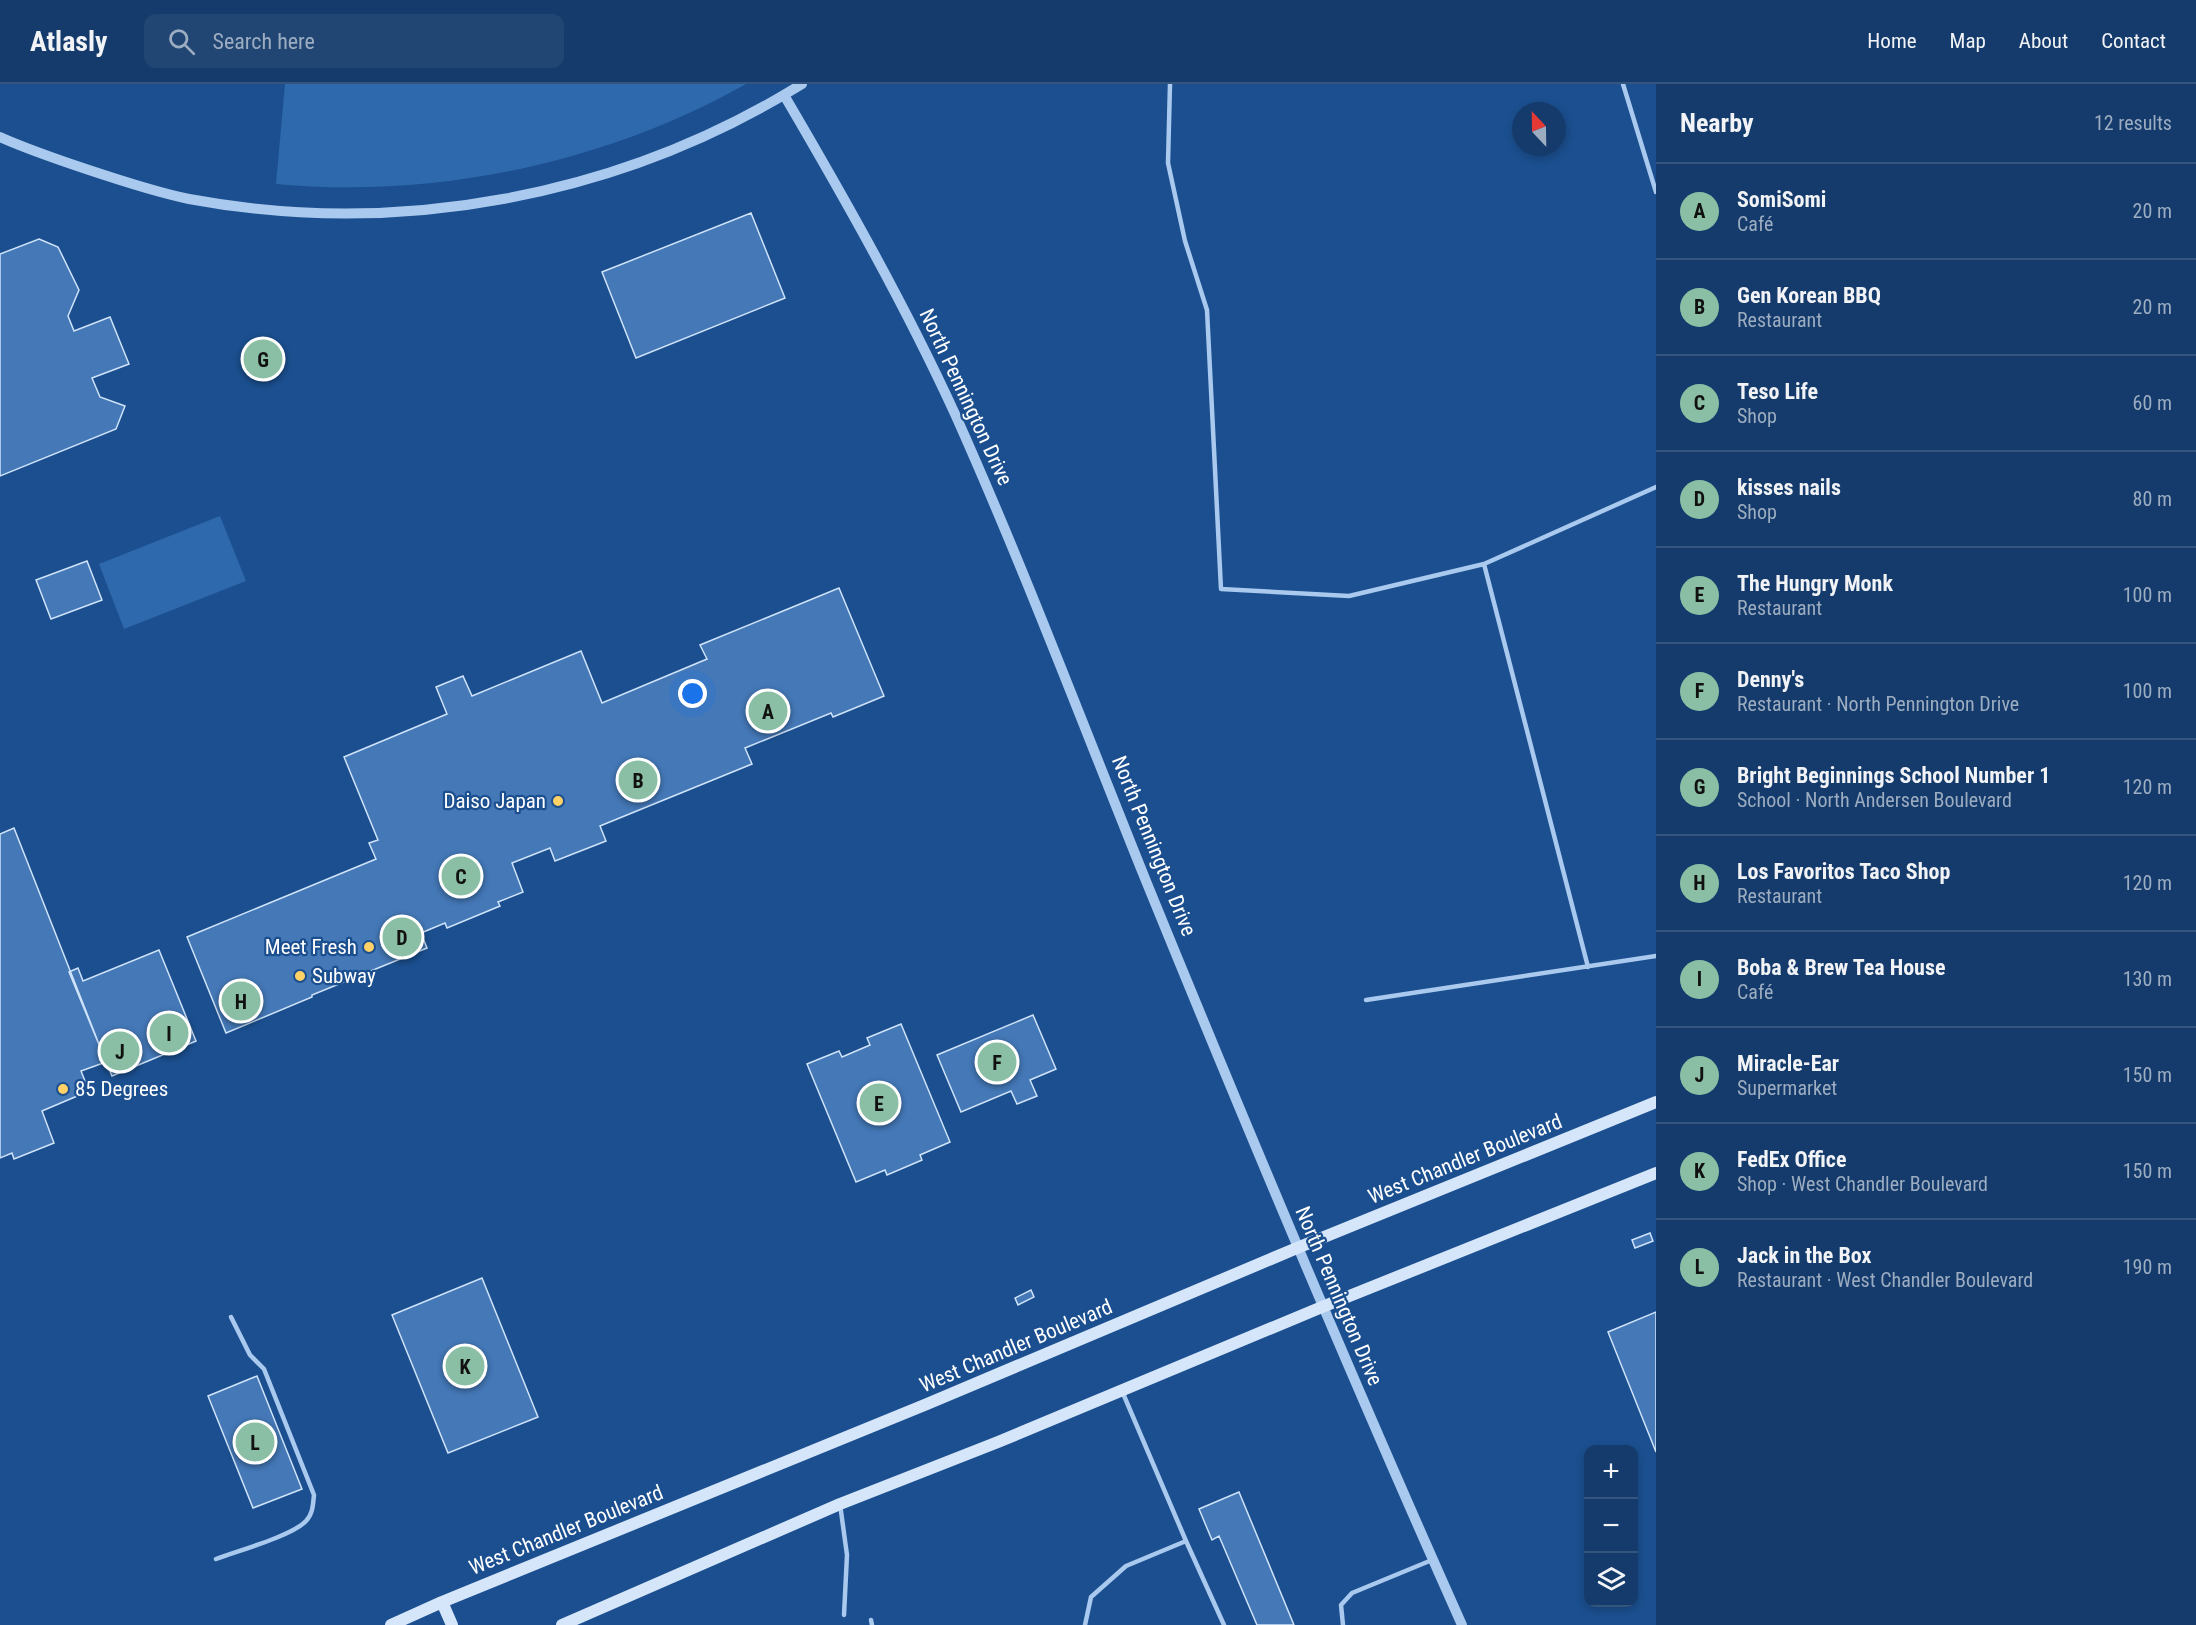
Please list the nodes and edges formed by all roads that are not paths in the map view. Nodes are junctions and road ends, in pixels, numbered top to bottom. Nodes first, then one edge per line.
1 (802, 84) edge
2 (1170, 84) edge
3 (1623, 84) edge
4 (784, 95) junction
5 (0, 137) edge
6 (1656, 192) edge
7 (1656, 488) edge
8 (1484, 564) junction
9 (1656, 956) edge
10 (1588, 967) junction
11 (1366, 1000) dead end
12 (1656, 1102) edge
13 (1656, 1173) edge
14 (1298, 1248) junction
15 (1322, 1307) junction
16 (231, 1317) dead end
17 (1121, 1390) junction
18 (840, 1504) junction
19 (1186, 1541) junction
20 (216, 1559) dead end
21 (1433, 1560) junction
22 (442, 1602) junction
23 (844, 1615) dead end
24 (391, 1625) edge
25 (452, 1625) edge
26 (562, 1625) edge
27 (1085, 1625) edge
28 (1224, 1625) edge
29 (1343, 1625) edge
30 (1462, 1625) edge

1 - 4 street
2 - 8 lane
3 - 6 lane
4 - 5 street
4 - 14 street, North Pennington Drive
7 - 8 lane
8 - 10 lane
9 - 10 lane
10 - 11 lane
12 - 14 main road, West Chandler Boulevard
13 - 15 main road
14 - 15 street, North Pennington Drive
14 - 22 main road, West Chandler Boulevard
15 - 17 main road
15 - 21 street, North Pennington Drive
16 - 20 lane
17 - 18 main road
17 - 19 lane
18 - 23 lane
18 - 26 main road
19 - 27 lane
19 - 28 lane
21 - 29 lane
21 - 30 street, North Pennington Drive
22 - 24 main road, West Chandler Boulevard
22 - 25 main road

